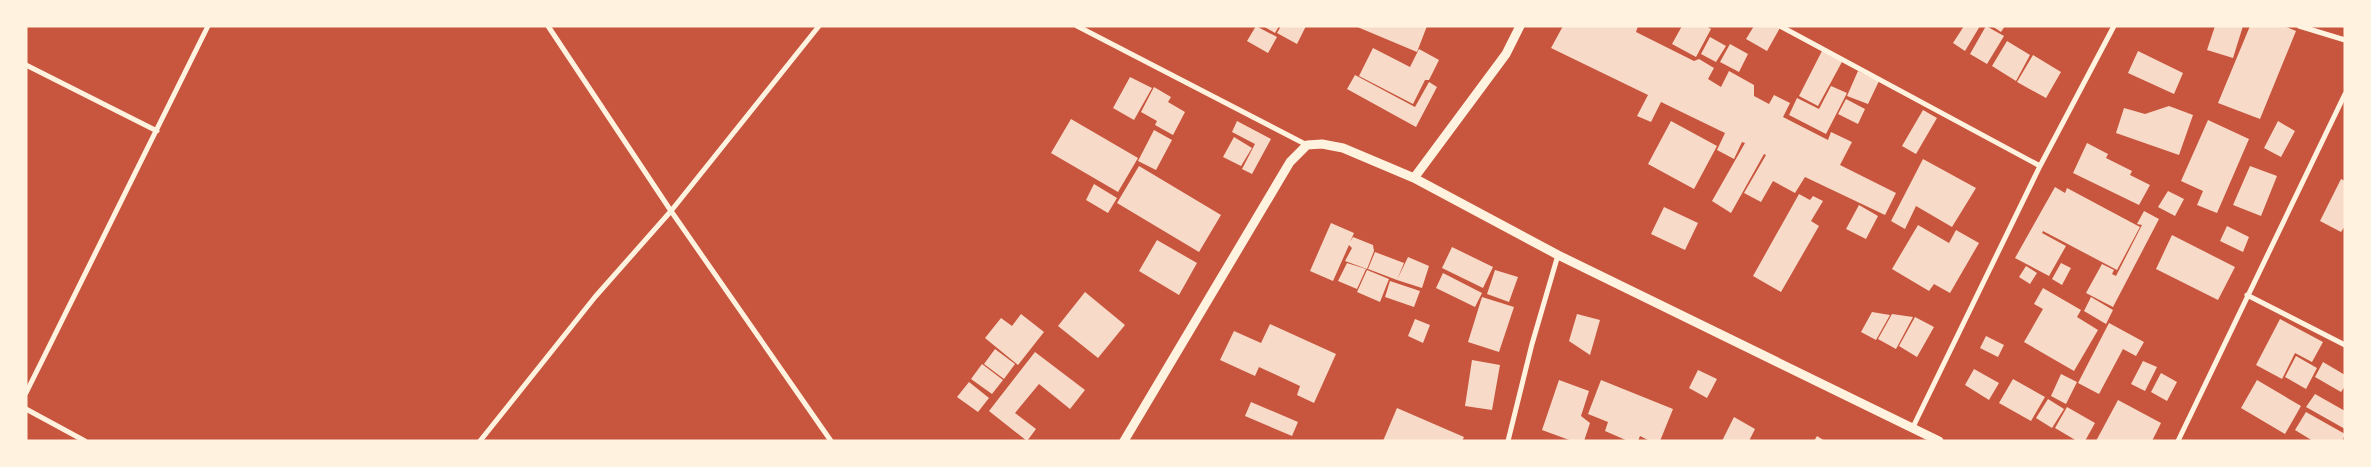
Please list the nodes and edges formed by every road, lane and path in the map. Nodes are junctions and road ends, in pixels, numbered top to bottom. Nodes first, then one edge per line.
1 (208, 26) edge
2 (548, 26) edge
3 (818, 26) edge
4 (1077, 26) edge
5 (1520, 26) edge
6 (1780, 26) edge
7 (2114, 26) edge
8 (2299, 26) edge
9 (2345, 40) edge
10 (26, 65) edge
11 (2345, 94) edge
12 (157, 131) junction
13 (1307, 145) junction
14 (2040, 166) junction
15 (1414, 178) junction
16 (671, 211) junction
17 (1558, 255) junction
18 (2247, 296) junction
19 (2345, 345) edge
20 (26, 392) edge
21 (26, 409) edge
22 (1913, 427) junction
23 (85, 441) edge
24 (480, 441) edge
25 (831, 441) edge
26 (1124, 441) edge
27 (1508, 441) edge
28 (1939, 441) edge
29 (2178, 441) edge

1 - 12 street
2 - 16 street
3 - 16 street
4 - 13 street
5 - 15 street
6 - 14 street
7 - 14 street
8 - 9 street
10 - 12 street
11 - 18 street
12 - 20 street
13 - 15 street
13 - 26 street
14 - 22 street
15 - 17 street
16 - 24 street
16 - 25 street
17 - 22 street
17 - 27 street
18 - 19 street
18 - 29 street
21 - 23 street
22 - 28 street

